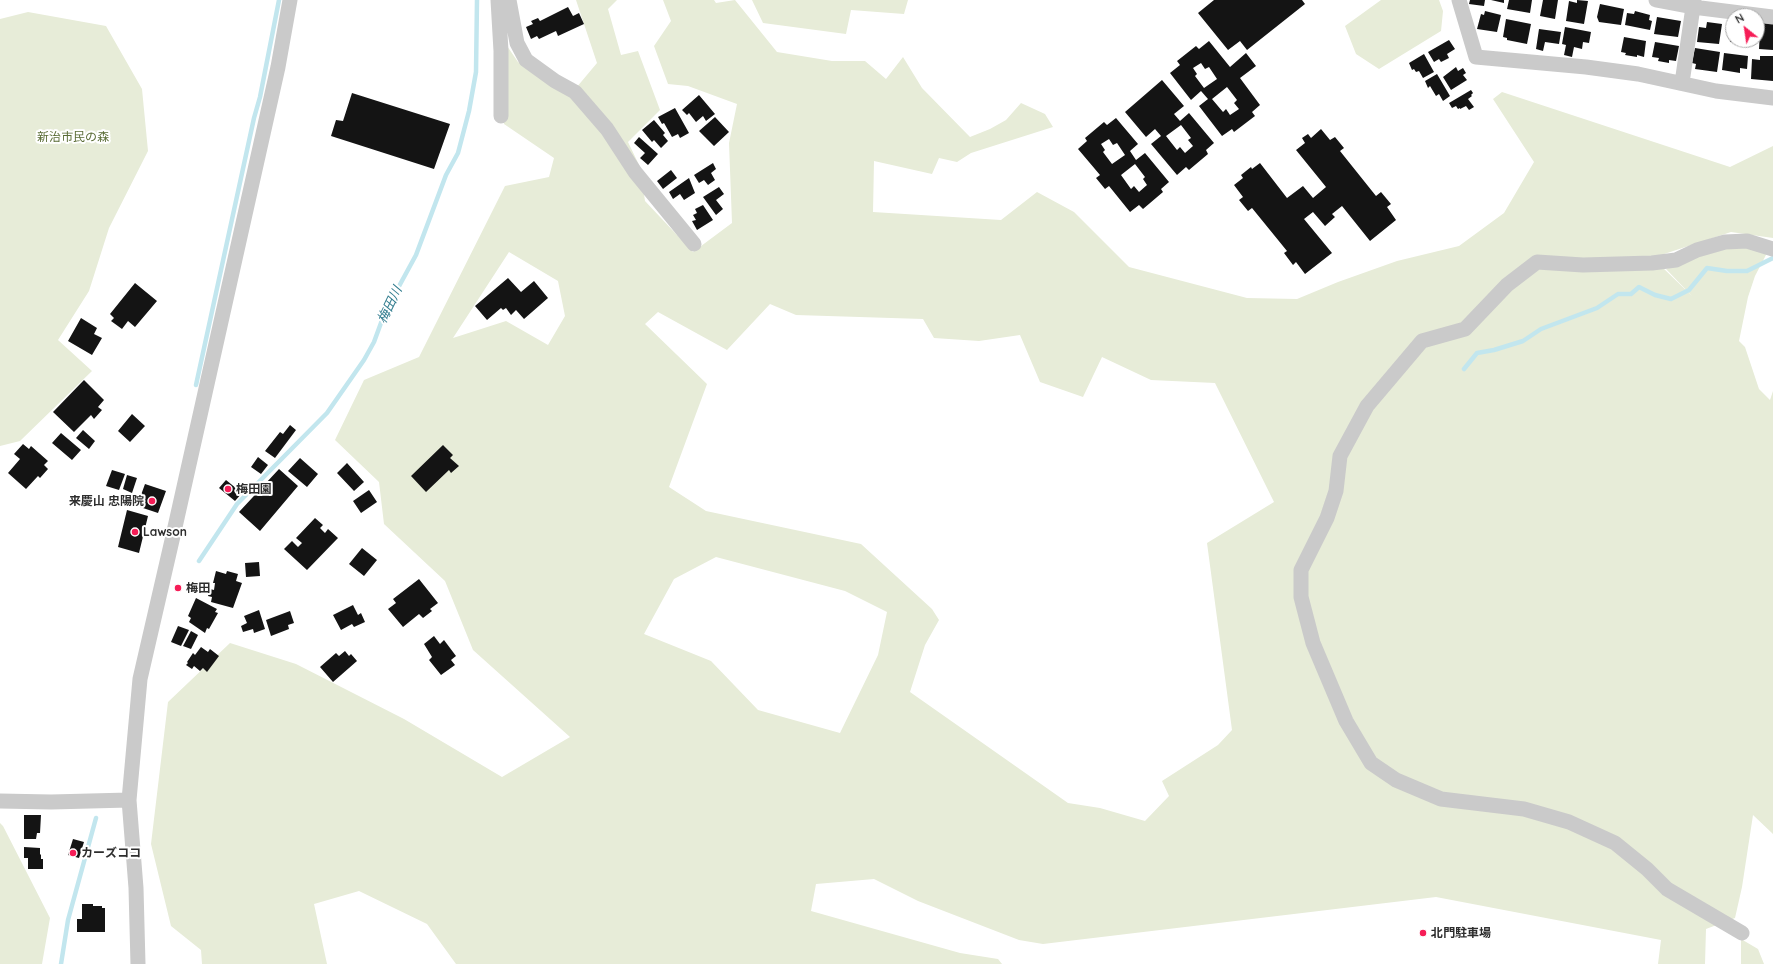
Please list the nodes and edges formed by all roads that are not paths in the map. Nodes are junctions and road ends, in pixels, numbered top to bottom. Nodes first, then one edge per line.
1 (290, 0) edge
2 (498, 0) edge
3 (509, 0) edge
4 (1459, 0) edge
5 (1656, 0) edge
6 (1693, 3) edge
7 (1773, 16) edge
8 (1682, 84) junction
9 (1773, 98) edge
10 (501, 116) dead end
11 (694, 244) dead end
12 (1773, 249) edge
13 (129, 800) junction
14 (0, 801) edge
15 (1742, 933) dead end
16 (138, 964) edge

1 - 13 street
2 - 10 street
3 - 11 street
4 - 8 street
5 - 6 street
6 - 7 street
6 - 8 street
8 - 9 street
12 - 15 street
13 - 14 street
13 - 16 street

